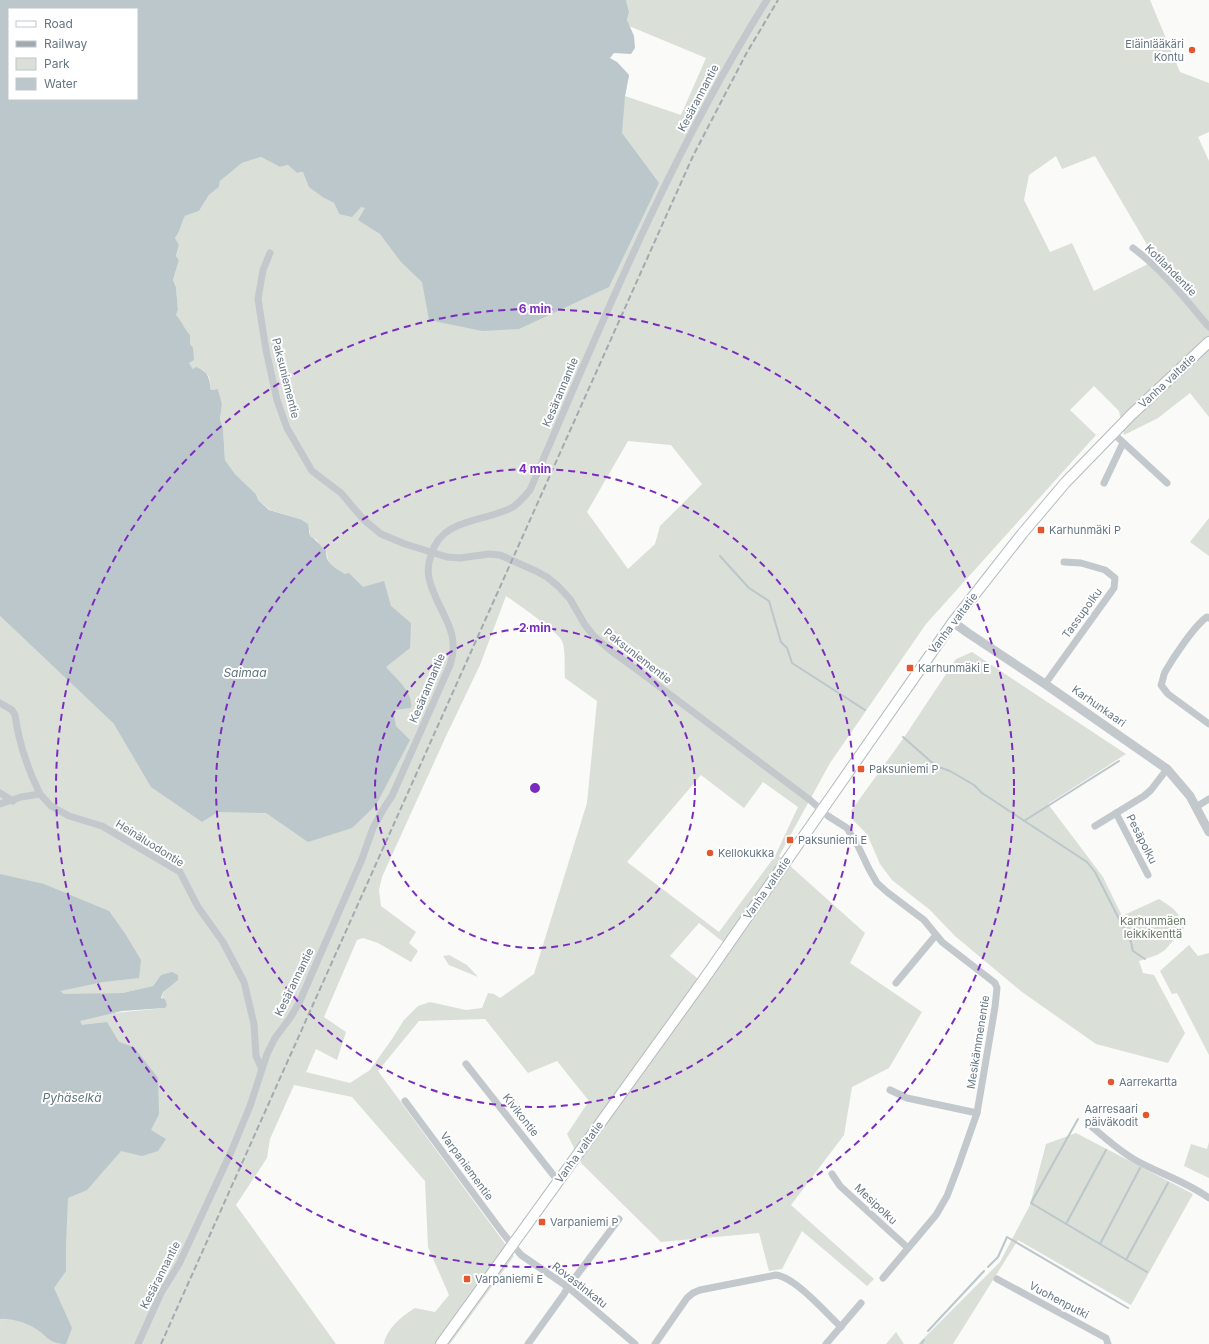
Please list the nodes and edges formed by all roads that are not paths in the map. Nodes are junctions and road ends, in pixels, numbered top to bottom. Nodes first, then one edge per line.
1 (767, 0) edge
2 (1133, 248) dead end
3 (270, 253) dead end
4 (1209, 327) edge
5 (1209, 342) edge
6 (1113, 433) junction
7 (1123, 443) junction
8 (1104, 483) dead end
9 (1167, 483) dead end
10 (431, 553) junction
11 (1064, 562) dead end
12 (1209, 618) edge
13 (953, 622) junction
14 (1045, 684) junction
15 (0, 703) edge
16 (1209, 724) edge
17 (1166, 769) junction
18 (0, 793) edge
19 (40, 794) junction
20 (1209, 799) edge
21 (13, 801) junction
22 (0, 804) edge
23 (1196, 806) junction
24 (822, 810) junction
25 (1116, 813) junction
26 (1095, 826) dead end
27 (1209, 832) edge
28 (1148, 875) dead end
29 (936, 935) junction
30 (896, 982) dead end
31 (466, 1064) dead end
32 (262, 1069) junction
33 (890, 1090) dead end
34 (405, 1101) dead end
35 (977, 1114) junction
36 (1090, 1125) dead end
37 (832, 1174) dead end
38 (558, 1181) junction
39 (1209, 1198) edge
40 (618, 1219) dead end
41 (512, 1244) junction
42 (908, 1248) junction
43 (883, 1278) dead end
44 (997, 1279) dead end
45 (568, 1287) junction
46 (861, 1303) dead end
47 (841, 1327) junction
48 (138, 1344) edge
49 (441, 1344) edge
50 (528, 1344) edge
51 (635, 1344) edge
52 (655, 1344) edge
53 (826, 1344) edge
54 (1108, 1344) edge

1 - 10 street, Kesärannantie
2 - 4 street, Kotilahdentie
3 - 10 street, Paksuniementie
5 - 6 main road, Vanha valtatie
6 - 7 street
6 - 13 main road, Vanha valtatie
7 - 8 street
7 - 9 street
10 - 24 street, Paksuniementie
10 - 32 street, Kesärannantie
11 - 14 street, Tassupolku
12 - 16 street
13 - 14 street, Karhunkaari
13 - 24 main road, Vanha valtatie
14 - 17 street, Karhunkaari
15 - 19 street, Heinäluodontie
17 - 23 street, Karhunkaari
17 - 25 street
18 - 21 street
19 - 21 street
19 - 32 street, Heinäluodontie
20 - 23 street
21 - 22 street
23 - 27 street, Karhunkaari
24 - 29 street, Mesikämmenentie
24 - 38 main road, Vanha valtatie
25 - 26 street
25 - 28 street, Pesäpolku
29 - 30 street
29 - 35 street, Mesikämmenentie
31 - 38 street, Kivikontie
32 - 48 street, Kesärannantie
33 - 35 street
34 - 41 street, Varpaniementie
35 - 42 street, Mesikämmenentie
36 - 39 street
37 - 42 street, Mesipolku
38 - 41 main road, Vanha valtatie
40 - 45 street
41 - 45 street, Rovastinkatu
41 - 49 main road, Vanha valtatie
42 - 43 street, Mesikämmenentie
44 - 54 street, Vuohenputki
45 - 50 street
45 - 51 street, Rovastinkatu
46 - 47 street
47 - 52 street
47 - 53 street

